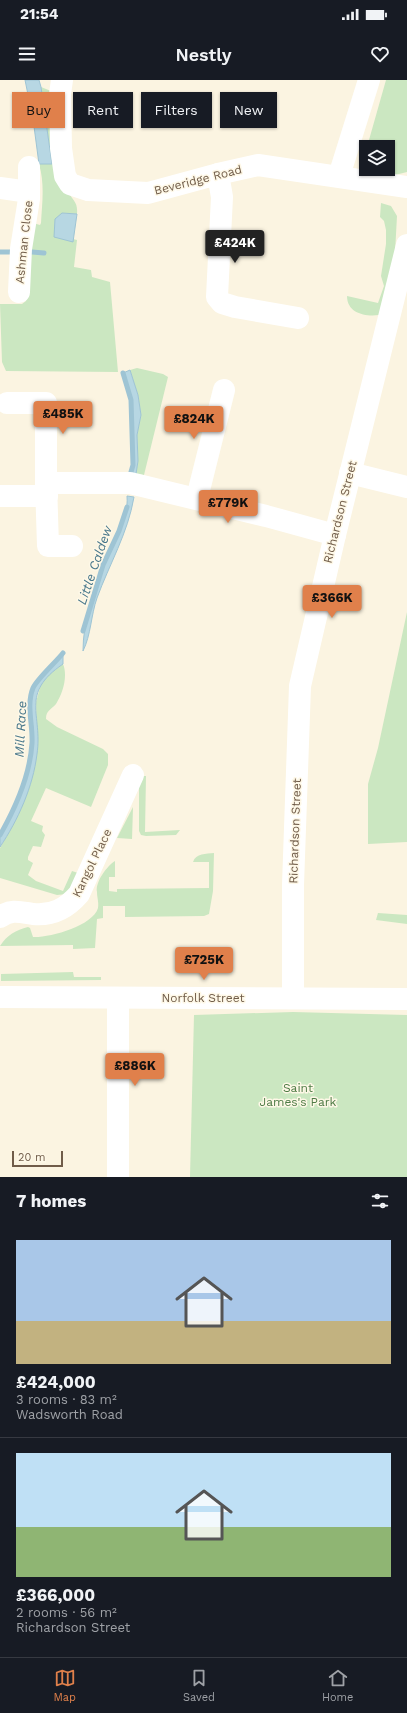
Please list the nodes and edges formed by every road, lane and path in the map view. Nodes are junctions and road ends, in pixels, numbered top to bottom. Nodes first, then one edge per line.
1 (62, 80) edge
2 (369, 80) edge
3 (29, 168) dead end
4 (218, 174) junction
5 (339, 176) junction
6 (407, 187) edge
7 (0, 188) edge
8 (29, 192) junction
9 (407, 245) edge
10 (20, 292) dead end
11 (298, 318) dead end
12 (224, 390) dead end
13 (7, 403) dead end
14 (350, 473) junction
15 (407, 487) edge
16 (44, 492) junction
17 (0, 496) edge
18 (197, 498) junction
19 (335, 535) junction
20 (72, 546) dead end
21 (133, 775) dead end
22 (0, 917) edge
23 (0, 997) edge
24 (118, 998) junction
25 (293, 998) junction
26 (407, 999) edge
27 (118, 1177) edge

1 - 4 street, Beveridge Road
2 - 5 street
3 - 8 street, Ashman Close
4 - 5 street, Beveridge Road
4 - 11 street
5 - 6 street, Beveridge Road
7 - 8 street, Ashman Close
8 - 10 street, Ashman Close
9 - 14 street, Richardson Street
12 - 18 street
13 - 16 street
14 - 15 street
14 - 19 street, Richardson Street
16 - 17 street
16 - 18 street
16 - 20 street
18 - 19 street
19 - 25 street, Richardson Street
21 - 22 street, Kangol Place
23 - 24 street, Norfolk Street
24 - 25 street, Norfolk Street
24 - 27 street
25 - 26 street, Norfolk Street

